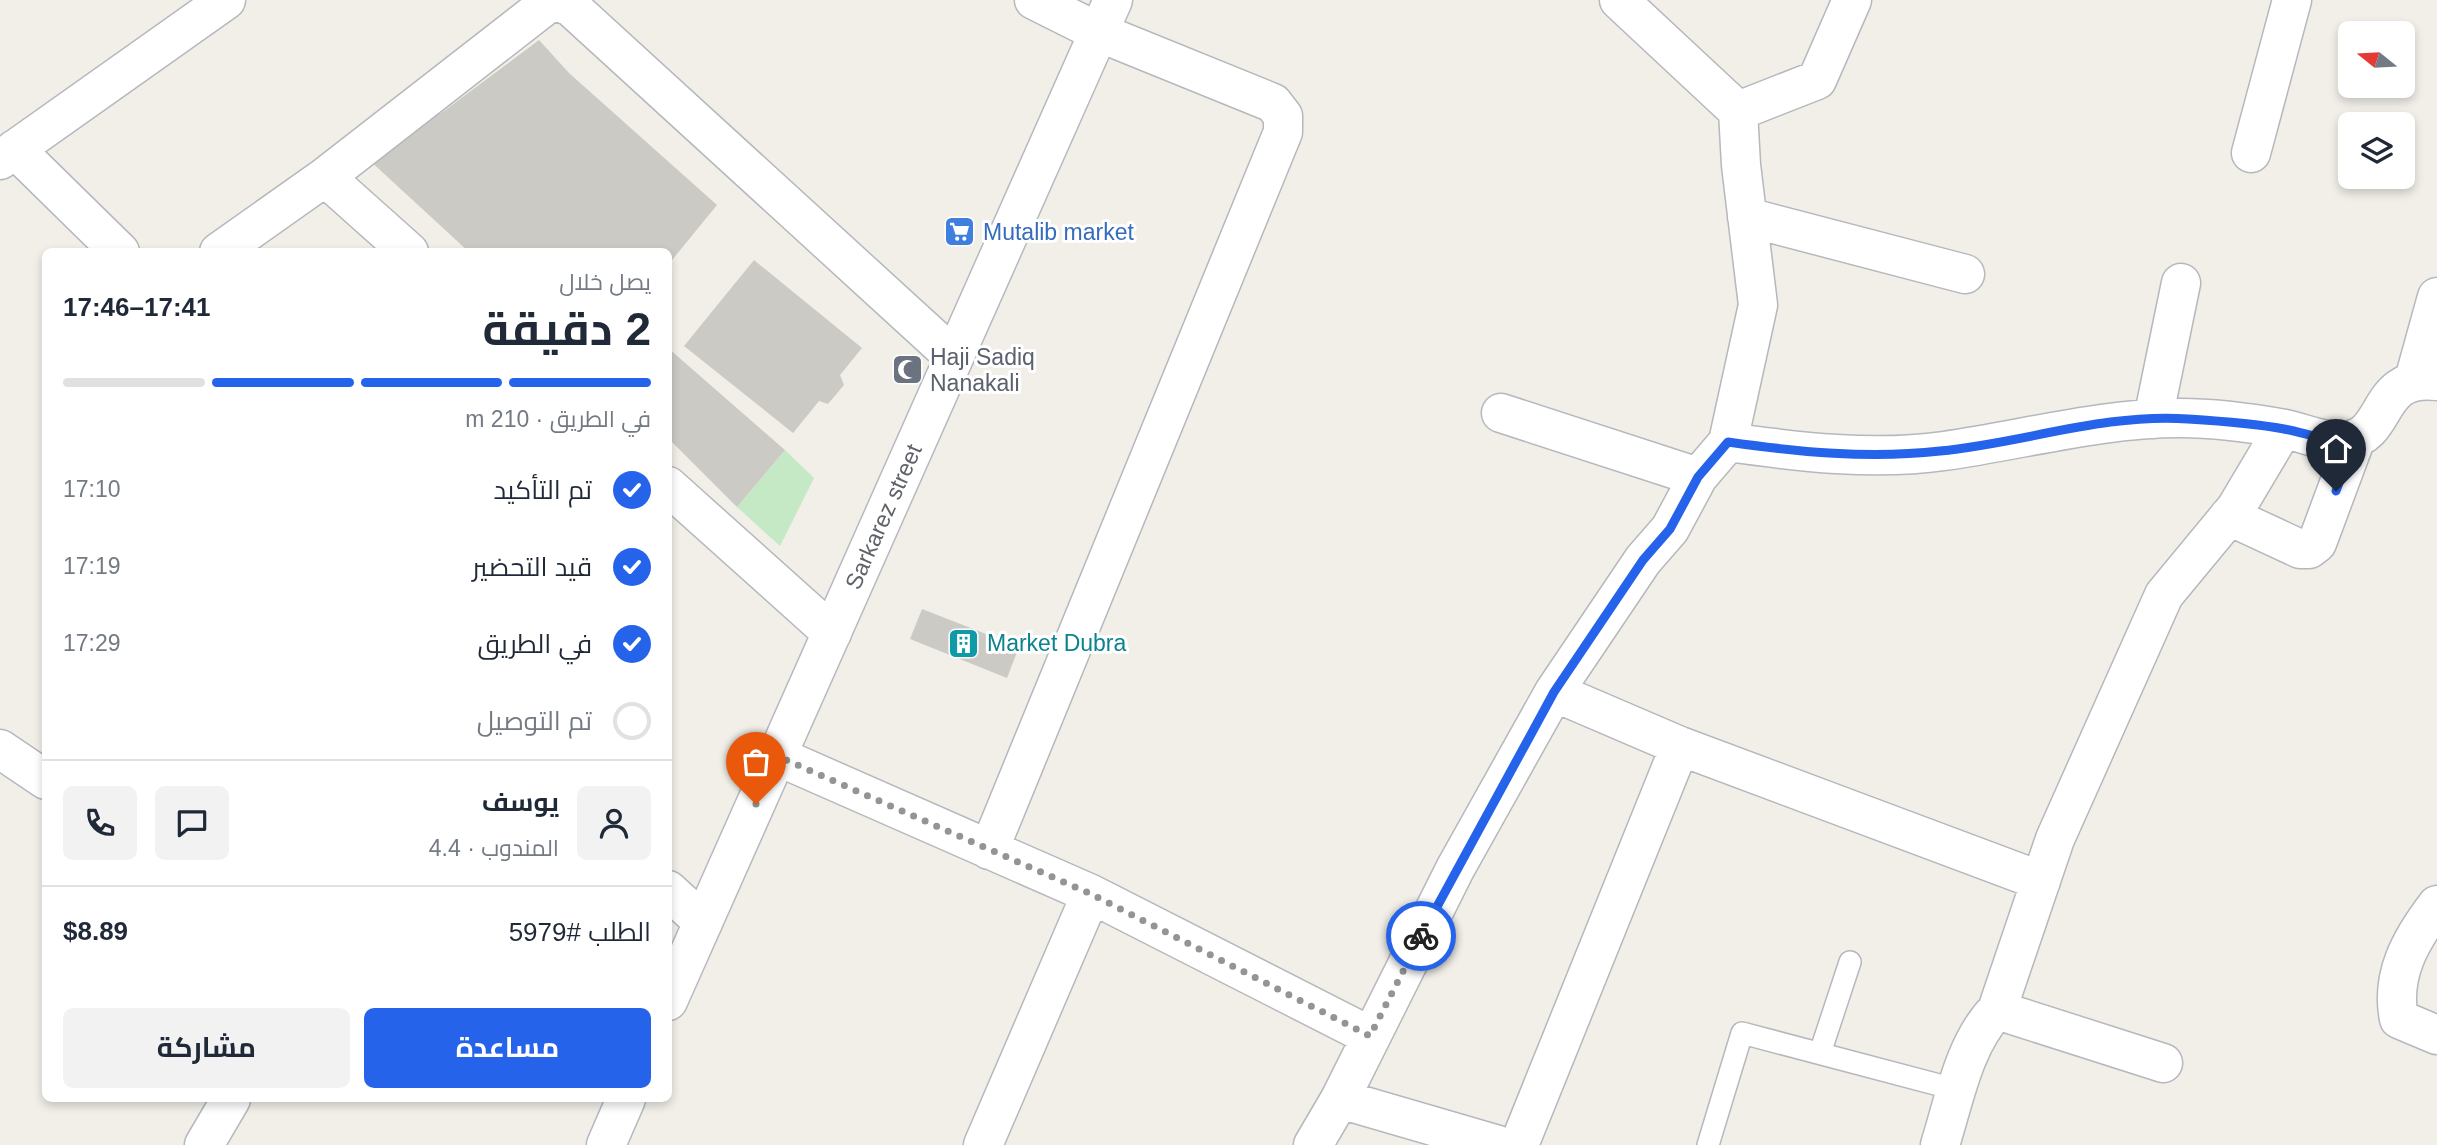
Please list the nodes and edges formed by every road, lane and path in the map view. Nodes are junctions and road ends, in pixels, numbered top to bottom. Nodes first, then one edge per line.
1 (226, 0) edge
2 (1034, 0) edge
3 (1619, 0) edge
4 (1852, 0) edge
5 (2292, 0) edge
6 (1106, 16) edge
7 (1738, 111) junction
8 (2251, 153) dead end
9 (8, 154) edge
10 (325, 177) junction
11 (1747, 217) junction
12 (115, 248) edge
13 (225, 248) edge
14 (405, 248) edge
15 (1965, 274) dead end
16 (2181, 283) dead end
17 (2437, 297) edge
18 (954, 358) junction
19 (2429, 376) edge
20 (1501, 413) dead end
21 (2153, 419) junction
22 (2284, 429) junction
23 (2356, 438) junction
24 (1728, 442) junction
25 (1698, 477) junction
26 (672, 490) edge
27 (2229, 516) junction
28 (832, 633) junction
29 (1554, 692) junction
30 (1680, 746) junction
31 (0, 749) edge
32 (777, 756) junction
33 (42, 777) edge
34 (989, 850) junction
35 (2041, 881) junction
36 (672, 894) edge
37 (1091, 894) junction
38 (2437, 905) edge
39 (703, 922) junction
40 (1850, 961) dead end
41 (672, 992) edge
42 (1997, 1010) junction
43 (2437, 1035) edge
44 (1370, 1036) junction
45 (1820, 1053) junction
46 (2162, 1063) dead end
47 (1958, 1090) junction
48 (1340, 1098) junction
49 (229, 1102) edge
50 (625, 1102) edge
51 (204, 1145) edge
52 (606, 1145) edge
53 (983, 1145) edge
54 (1313, 1145) edge
55 (1499, 1145) edge
56 (1519, 1145) edge
57 (1708, 1145) edge
58 (1940, 1145) edge

1 - 9 street
2 - 6 street
3 - 7 street
4 - 7 street
5 - 8 street
6 - 18 street, Sarkarez street
6 - 34 street
7 - 11 street
9 - 12 street
10 - 13 street
10 - 14 street
10 - 18 street
11 - 15 street
11 - 24 street
16 - 21 street
17 - 19 street
18 - 28 street, Sarkarez street
19 - 23 street
20 - 25 street
21 - 22 street
21 - 24 street
22 - 23 street
22 - 27 street
23 - 27 street
24 - 25 street
25 - 29 street
26 - 28 street
27 - 35 street
28 - 32 street, Sarkarez street
29 - 30 street
29 - 44 street
30 - 35 street
30 - 56 street
31 - 33 street
32 - 34 street
32 - 39 street, Sarkarez street
34 - 37 street
35 - 42 street
36 - 39 street
37 - 44 street
37 - 53 street
38 - 43 street
39 - 41 street, Sarkarez street
40 - 45 lane
42 - 46 street
42 - 47 street
44 - 48 street
45 - 47 lane
45 - 57 lane
47 - 58 street
48 - 54 street
48 - 55 street
49 - 51 street
50 - 52 street

